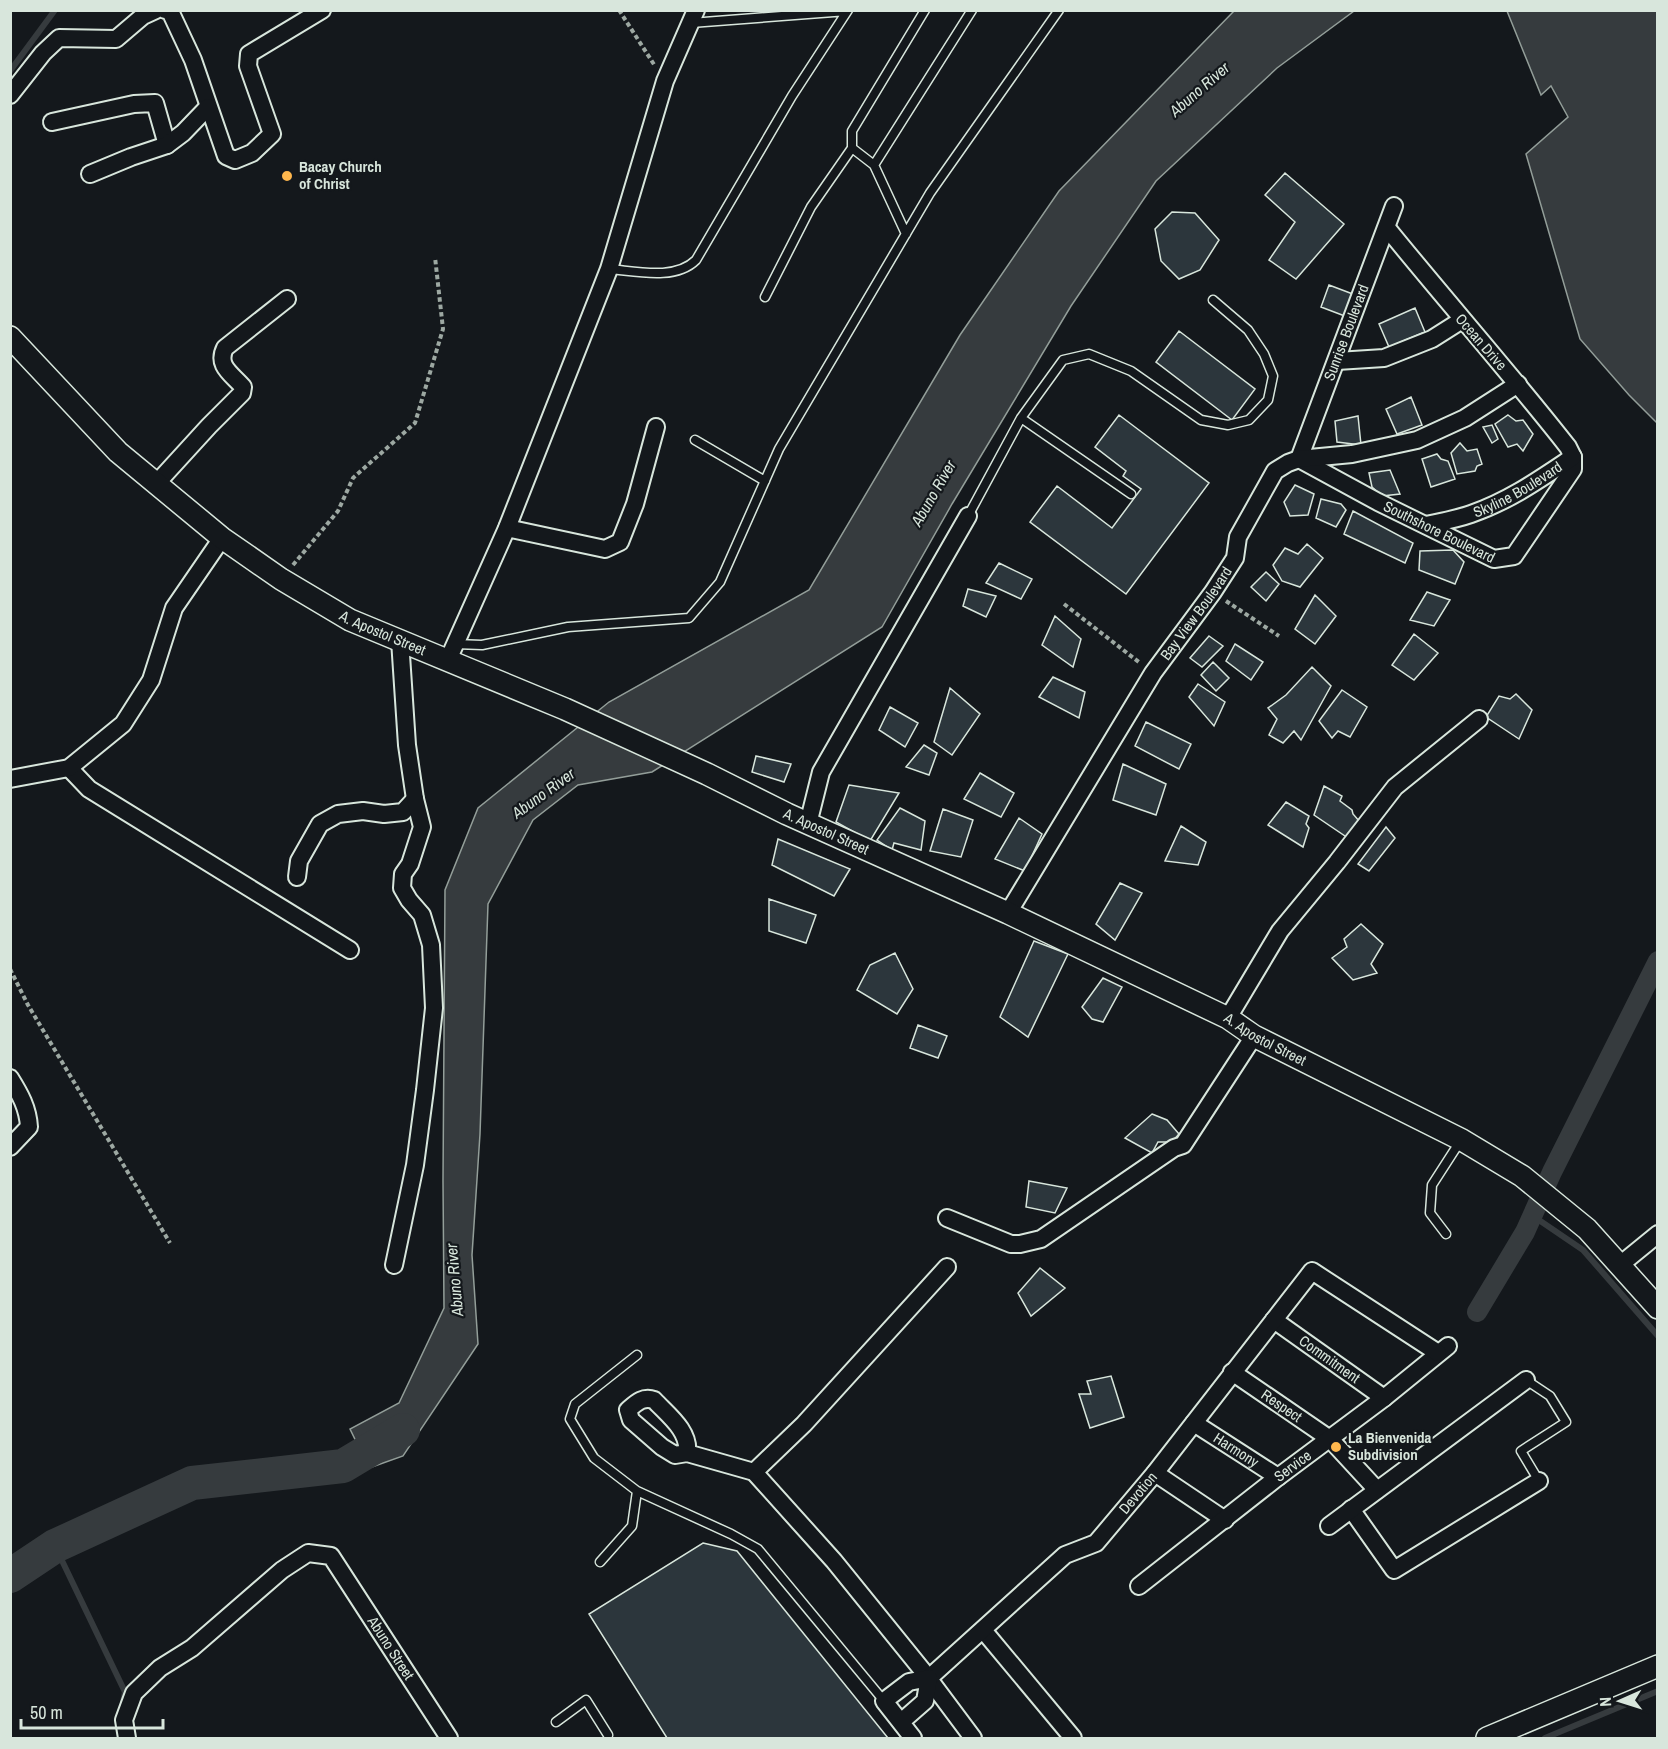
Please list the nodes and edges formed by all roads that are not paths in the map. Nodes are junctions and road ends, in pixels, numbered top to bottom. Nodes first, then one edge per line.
1 (156, 10) edge
2 (165, 10) edge
3 (322, 10) edge
4 (925, 10) edge
5 (972, 10) edge
6 (1059, 10) edge
7 (848, 11) edge
8 (693, 17) edge
9 (10, 95) edge
10 (208, 107) junction
11 (52, 122) dead end
12 (167, 145) junction
13 (852, 148) junction
14 (874, 165) junction
15 (90, 174) dead end
16 (1394, 206) dead end
17 (1387, 228) junction
18 (906, 234) junction
19 (609, 269) junction
20 (765, 297) dead end
21 (287, 299) dead end
22 (1213, 300) dead end
23 (1462, 320) junction
24 (10, 337) edge
25 (1337, 361) junction
26 (1518, 384) junction
27 (1021, 418) junction
28 (656, 427) dead end
29 (695, 440) dead end
30 (1352, 454) junction
31 (1573, 457) junction
32 (1299, 459) junction
33 (765, 481) junction
34 (156, 484) junction
35 (1358, 490) junction
36 (1131, 494) dead end
37 (968, 516) joint
38 (1425, 525) junction
39 (507, 528) junction
40 (222, 538) junction
41 (400, 640) junction
42 (452, 652) junction
43 (1479, 719) dead end
44 (69, 768) junction
45 (10, 779) edge
46 (416, 800) junction
47 (808, 824) junction
48 (297, 877) dead end
49 (1008, 913) junction
50 (350, 950) dead end
51 (1228, 1018) junction
52 (1254, 1036) junction
53 (10, 1078) edge
54 (1461, 1140) junction
55 (10, 1147) edge
56 (947, 1218) dead end
57 (1446, 1234) dead end
58 (1658, 1234) edge
59 (394, 1265) dead end
60 (1620, 1265) junction
61 (947, 1267) dead end
62 (1658, 1308) edge
63 (1274, 1320) junction
64 (1443, 1349) joint
65 (637, 1355) dead end
66 (1233, 1372) junction
67 (1526, 1380) joint
68 (1384, 1398) junction
69 (1194, 1423) junction
70 (1330, 1439) junction
71 (687, 1453) dead end
72 (754, 1472) junction
73 (1155, 1473) junction
74 (1278, 1477) junction
75 (1539, 1481) joint
76 (1377, 1490) junction
77 (637, 1491) junction
78 (1351, 1509) junction
79 (1225, 1520) junction
80 (1329, 1526) dead end
81 (600, 1562) dead end
82 (1139, 1586) dead end
83 (983, 1630) junction
84 (1658, 1666) edge
85 (929, 1678) junction
86 (884, 1701) junction
87 (556, 1722) dead end
88 (901, 1722) junction
89 (607, 1737) edge
90 (127, 1738) edge
91 (449, 1738) edge
92 (913, 1738) edge
93 (973, 1738) edge
94 (1073, 1738) edge
95 (1487, 1738) edge

1 - 9 street
2 - 10 street
3 - 10 street
4 - 13 lane
5 - 14 lane
6 - 18 lane
7 - 8 lane
7 - 19 lane
8 - 19 street
10 - 12 street
11 - 12 street
12 - 15 street
13 - 14 lane
13 - 20 lane
14 - 18 lane
16 - 17 street, Sunrise Boulevard
17 - 23 street, Ocean Drive
17 - 25 street, Sunrise Boulevard
18 - 33 lane
19 - 39 street
21 - 34 street
22 - 27 lane
23 - 25 street
23 - 26 street, Ocean Drive
24 - 34 street, A. Apostol Street
25 - 32 street, Sunrise Boulevard
26 - 30 street, Bay View Boulevard
26 - 31 street, Ocean Drive
27 - 36 lane
27 - 37 lane
28 - 39 street
29 - 33 lane
30 - 32 street, Bay View Boulevard
30 - 35 street
31 - 38 street, Skyline Boulevard
31 - 38 street, Southshore Boulevard
32 - 35 street, Southshore Boulevard
32 - 49 street, Bay View Boulevard
33 - 42 lane
34 - 40 street, A. Apostol Street
35 - 38 street, Southshore Boulevard
37 - 47 street
39 - 42 street
40 - 41 street, A. Apostol Street
40 - 44 street
41 - 42 street, A. Apostol Street
41 - 46 street
42 - 47 street, A. Apostol Street
43 - 51 street
44 - 45 street
44 - 50 street
46 - 48 street
46 - 59 street
47 - 49 street, A. Apostol Street
49 - 51 street, A. Apostol Street
51 - 52 street, A. Apostol Street
52 - 54 street, A. Apostol Street
52 - 56 street
53 - 55 street
54 - 57 lane
54 - 60 street, A. Apostol Street
58 - 60 street
60 - 62 street, A. Apostol Street
61 - 72 street
63 - 64 street, Devotion
63 - 66 street, Devotion
63 - 68 street, Commitment
64 - 68 street, Service
65 - 77 lane
66 - 69 street, Devotion
66 - 70 street, Respect
67 - 75 lane
67 - 76 street
68 - 70 street, Service
69 - 73 street, Devotion
69 - 74 street, Harmony
70 - 74 street, Service
70 - 76 street, Respect
71 - 72 street
72 - 85 street
73 - 79 street
73 - 83 street, Devotion
74 - 79 street, Service
75 - 78 street
76 - 78 street
77 - 81 lane
77 - 86 lane
78 - 80 street
79 - 82 street, Service
83 - 85 street, Devotion
83 - 94 street
84 - 95 street
85 - 86 street, Devotion
85 - 88 street
85 - 93 street
86 - 88 street
87 - 89 lane
88 - 92 street
90 - 91 street, Abuno Street

